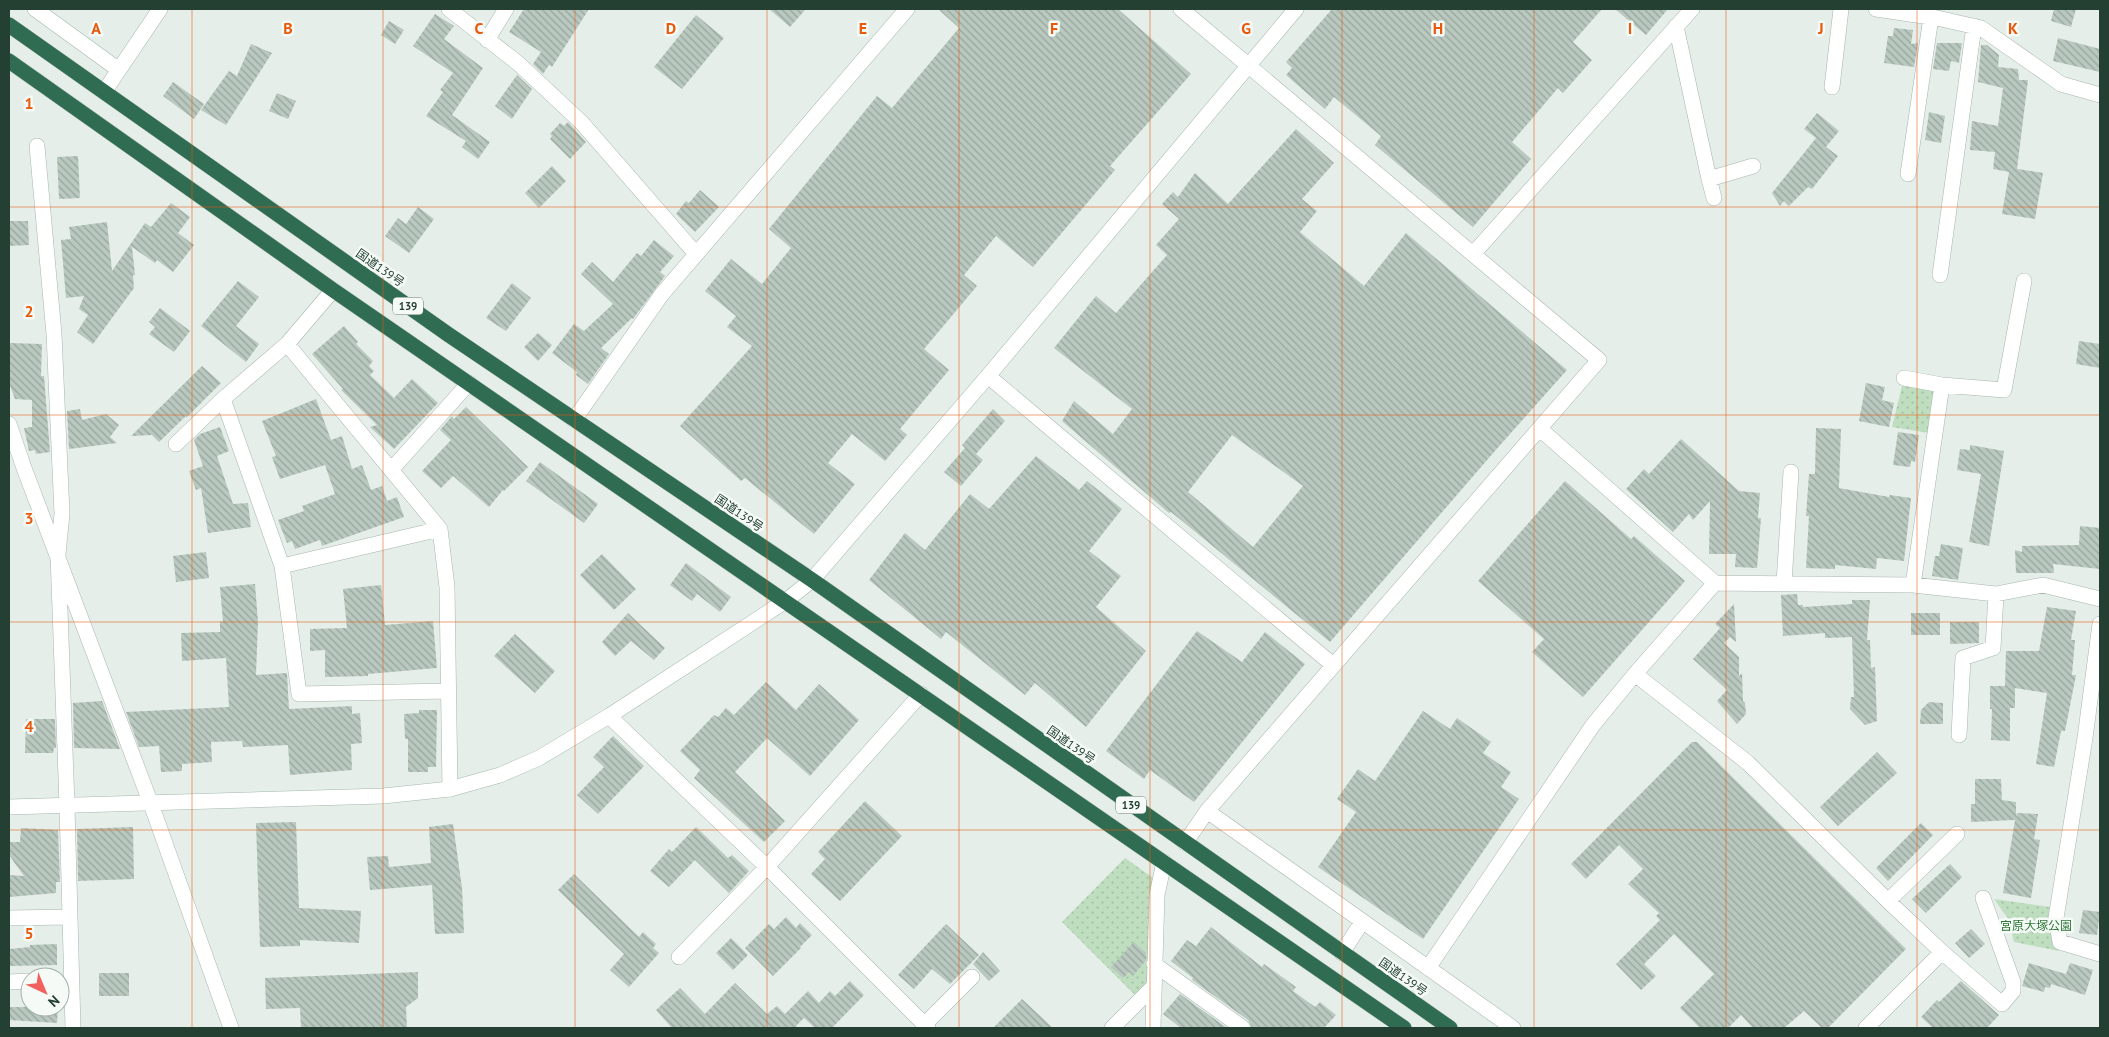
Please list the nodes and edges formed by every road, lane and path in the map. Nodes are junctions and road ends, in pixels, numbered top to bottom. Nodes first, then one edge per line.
1 (35, 9) edge
2 (160, 9) edge
3 (449, 9) edge
4 (506, 9) edge
5 (907, 9) edge
6 (1181, 9) edge
7 (1296, 9) edge
8 (1692, 9) edge
9 (1841, 9) edge
10 (1876, 9) edge
11 (1930, 17) junction
12 (9, 25) edge
13 (1676, 26) junction
14 (1974, 26) junction
15 (487, 40) junction
16 (9, 61) edge
17 (1248, 65) junction
18 (119, 70) junction
19 (1832, 87) dead end
20 (104, 92) junction
21 (2100, 95) edge
22 (37, 146) dead end
23 (1753, 166) dead end
24 (1908, 174) dead end
25 (1709, 180) junction
26 (1714, 198) dead end
27 (696, 254) junction
28 (1473, 254) junction
29 (1940, 275) dead end
30 (2024, 281) dead end
31 (334, 290) junction
32 (287, 344) junction
33 (988, 376) junction
34 (1904, 378) dead end
35 (469, 383) junction
36 (1942, 386) junction
37 (223, 399) junction
38 (574, 420) junction
39 (9, 424) edge
40 (1540, 429) junction
41 (176, 444) dead end
42 (16, 468) edge
43 (391, 470) junction
44 (1791, 472) dead end
45 (440, 529) junction
46 (58, 554) junction
47 (282, 566) junction
48 (812, 580) junction
49 (1715, 583) junction
50 (1784, 583) junction
51 (1913, 585) junction
52 (1996, 594) junction
53 (2100, 599) edge
54 (786, 600) junction
55 (2100, 624) edge
56 (1333, 665) junction
57 (1635, 674) junction
58 (448, 691) junction
59 (922, 694) junction
60 (609, 716) junction
61 (1959, 735) dead end
62 (2093, 739) edge
63 (450, 789) junction
64 (151, 804) junction
65 (67, 806) junction
66 (9, 807) edge
67 (1207, 811) junction
68 (1957, 834) dead end
69 (1185, 843) junction
70 (1164, 862) junction
71 (767, 867) junction
72 (1983, 898) dead end
73 (1888, 901) junction
74 (9, 918) edge
75 (68, 918) junction
76 (1362, 922) junction
77 (1942, 952) junction
78 (1342, 953) junction
79 (2100, 954) edge
80 (679, 957) dead end
81 (1154, 964) junction
82 (66, 967) edge
83 (1428, 968) junction
84 (972, 977) dead end
85 (1153, 987) junction
86 (70, 1010) edge
87 (926, 1026) edge
88 (73, 1028) edge
89 (232, 1028) edge
90 (1112, 1028) edge
91 (1153, 1028) edge
92 (1243, 1028) edge
93 (1404, 1028) edge
94 (1450, 1028) edge
95 (1513, 1028) edge
96 (1866, 1028) edge

1 - 18 street
2 - 18 street
3 - 15 street
4 - 15 street
5 - 27 street
6 - 17 street
7 - 17 street
8 - 13 street
9 - 19 street
10 - 11 street
11 - 14 street
11 - 24 street
12 - 20 highway, 国道139号 / 139
13 - 25 street
13 - 28 street
14 - 21 street
14 - 29 street
15 - 27 street
16 - 31 highway, 139
17 - 28 street
17 - 33 street
18 - 20 street
20 - 38 highway, 国道139号 / 139
22 - 46 street
23 - 25 street
25 - 26 street
27 - 38 street
28 - 40 street
30 - 36 street
31 - 32 street
31 - 35 highway, 139
32 - 37 street
32 - 43 street
33 - 48 street
33 - 56 street
34 - 36 street
35 - 43 street
35 - 54 highway, 139
36 - 51 street
37 - 41 street
37 - 47 street
38 - 48 highway, 国道139号 / 139
39 - 42 street
40 - 49 street
40 - 56 street
42 - 46 street
43 - 45 street
44 - 50 street
45 - 47 street
45 - 58 street
46 - 64 street
46 - 65 street
47 - 58 street
48 - 54 street
48 - 69 highway, 国道139号 / 139
49 - 50 street
49 - 57 street
50 - 51 street
51 - 52 street
52 - 53 street
52 - 61 street
54 - 59 highway, 139
54 - 60 street
55 - 62 street
56 - 67 street
57 - 73 street
57 - 83 street
58 - 63 street
59 - 70 highway, 139
59 - 71 street
60 - 63 street
60 - 71 street
62 - 79 street
63 - 64 street
64 - 65 street
64 - 89 street
65 - 66 street
65 - 75 street
67 - 69 street
67 - 76 street
68 - 73 street
69 - 78 highway, 国道139号 / 139
70 - 81 street
70 - 93 highway, 139
71 - 80 street
71 - 87 street
72 - 77 street
73 - 77 street
74 - 75 street
75 - 82 street
76 - 78 street
76 - 83 street
77 - 96 street
78 - 94 highway, 国道139号 / 139
81 - 85 street
81 - 92 street
83 - 95 street
84 - 87 street
85 - 90 street
85 - 91 street
86 - 88 street

